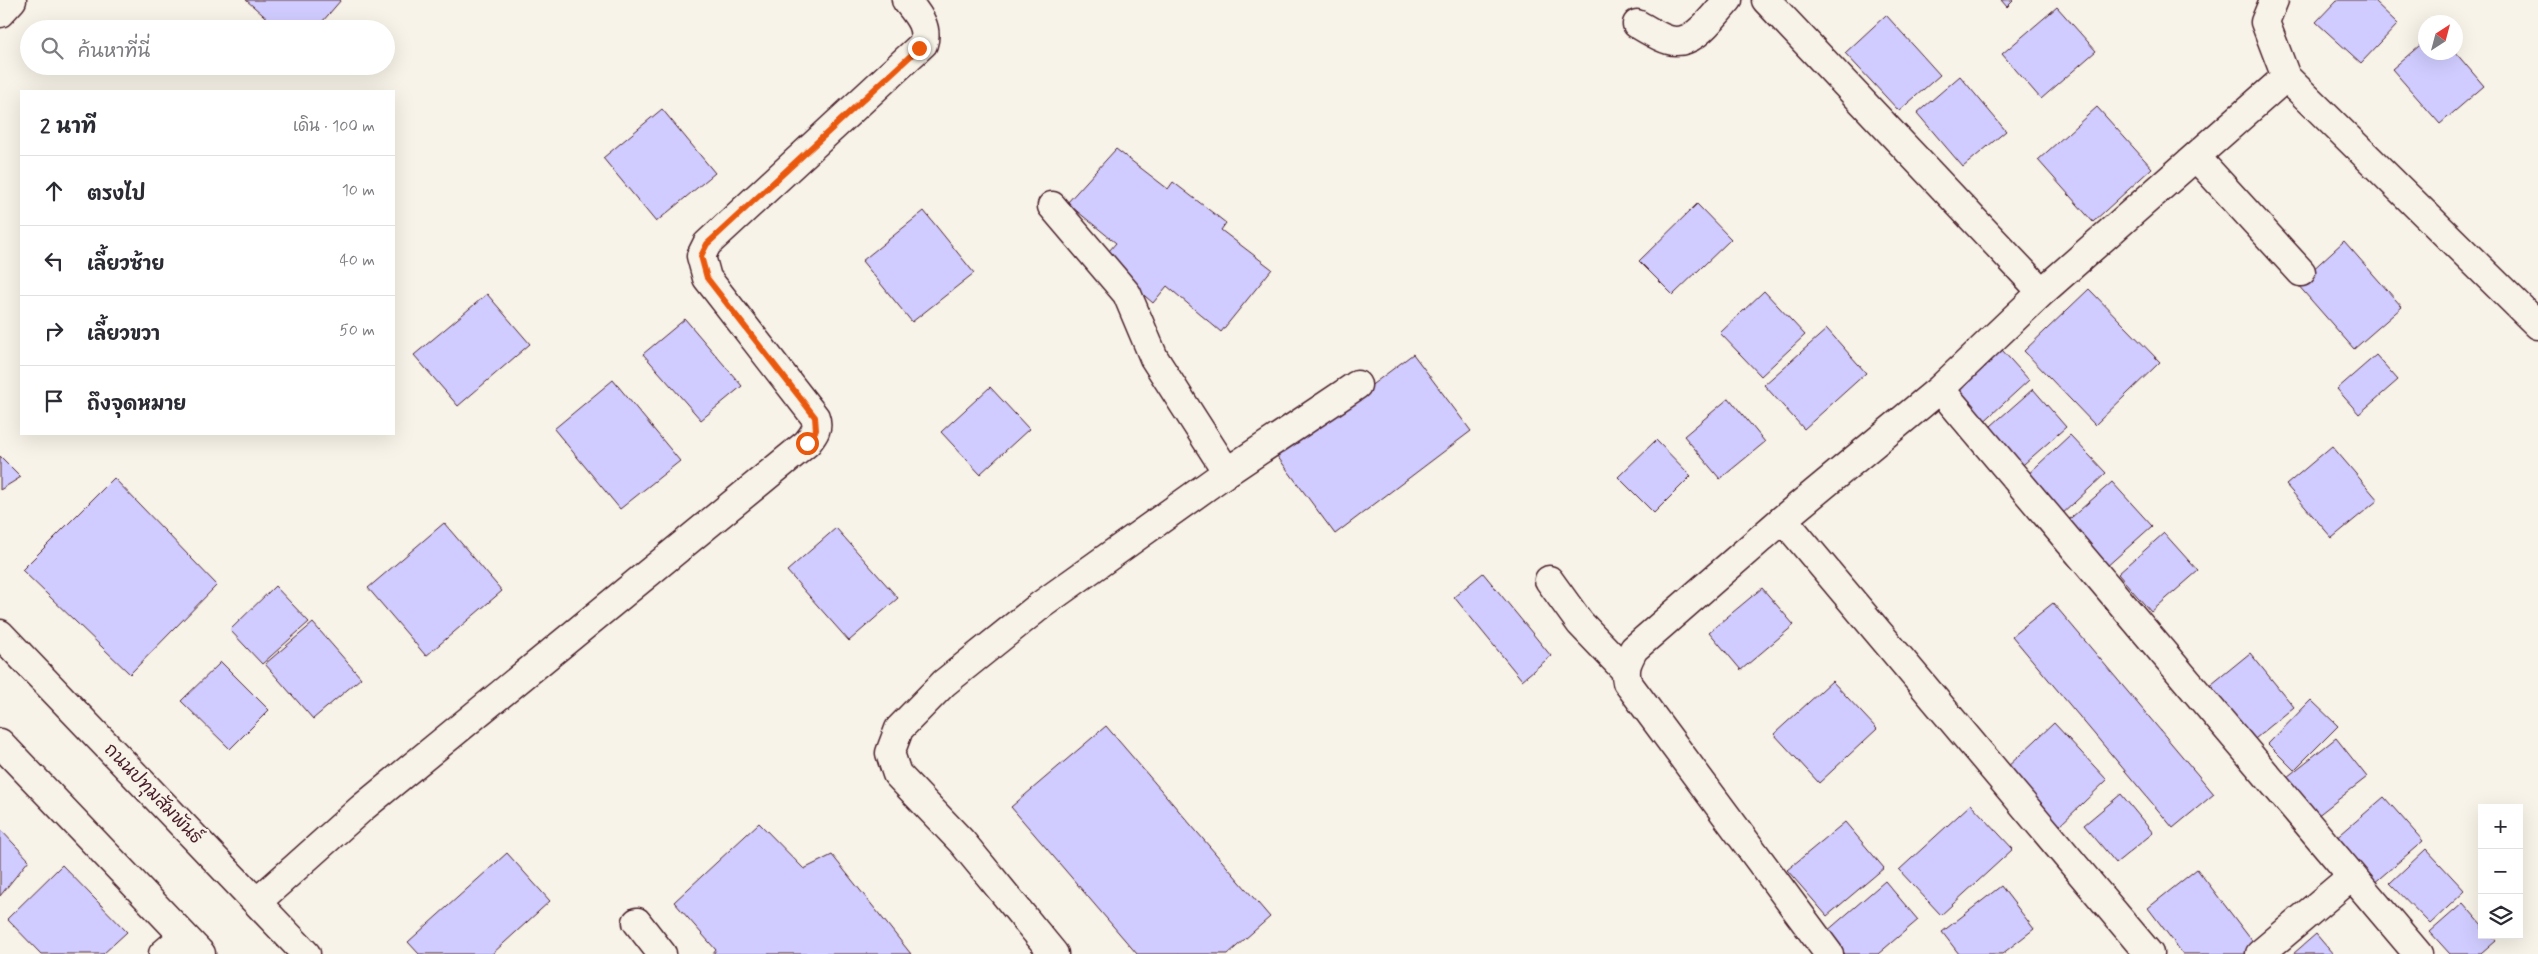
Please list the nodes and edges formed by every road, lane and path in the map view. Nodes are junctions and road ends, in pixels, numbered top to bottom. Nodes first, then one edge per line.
1 (12, 0) edge
2 (906, 0) edge
3 (1728, 0) edge
4 (1766, 0) edge
5 (2274, 0) edge
6 (0, 13) edge
7 (1637, 24) dead end
8 (2286, 77) junction
9 (2196, 157) junction
10 (1052, 206) dead end
11 (2301, 272) dead end
12 (2042, 292) junction
13 (2538, 325) edge
14 (1357, 385) dead end
15 (1940, 389) junction
16 (1227, 472) junction
17 (1783, 519) junction
18 (1550, 580) dead end
19 (0, 634) edge
20 (1624, 669) junction
21 (0, 743) edge
22 (2351, 877) junction
23 (257, 902) junction
24 (637, 922) dead end
25 (192, 945) edge
26 (163, 954) edge
27 (306, 954) edge
28 (662, 954) edge
29 (1054, 954) edge
30 (1829, 954) edge
31 (2149, 954) edge
32 (2260, 954) edge
33 (2418, 954) edge

1 - 6 street
2 - 23 street
3 - 7 street
4 - 12 street
5 - 8 street
8 - 9 street
8 - 13 street
9 - 11 street
9 - 12 street
10 - 16 street
12 - 15 street
14 - 16 street
15 - 17 street
15 - 22 street
16 - 29 street
17 - 20 street
17 - 31 street
18 - 20 street
19 - 23 street, ถนนปทุมสัมพันธ์
20 - 30 street
21 - 25 street
22 - 32 street
22 - 33 street
23 - 27 street, ถนนปทุมสัมพันธ์
24 - 28 street
25 - 26 street

